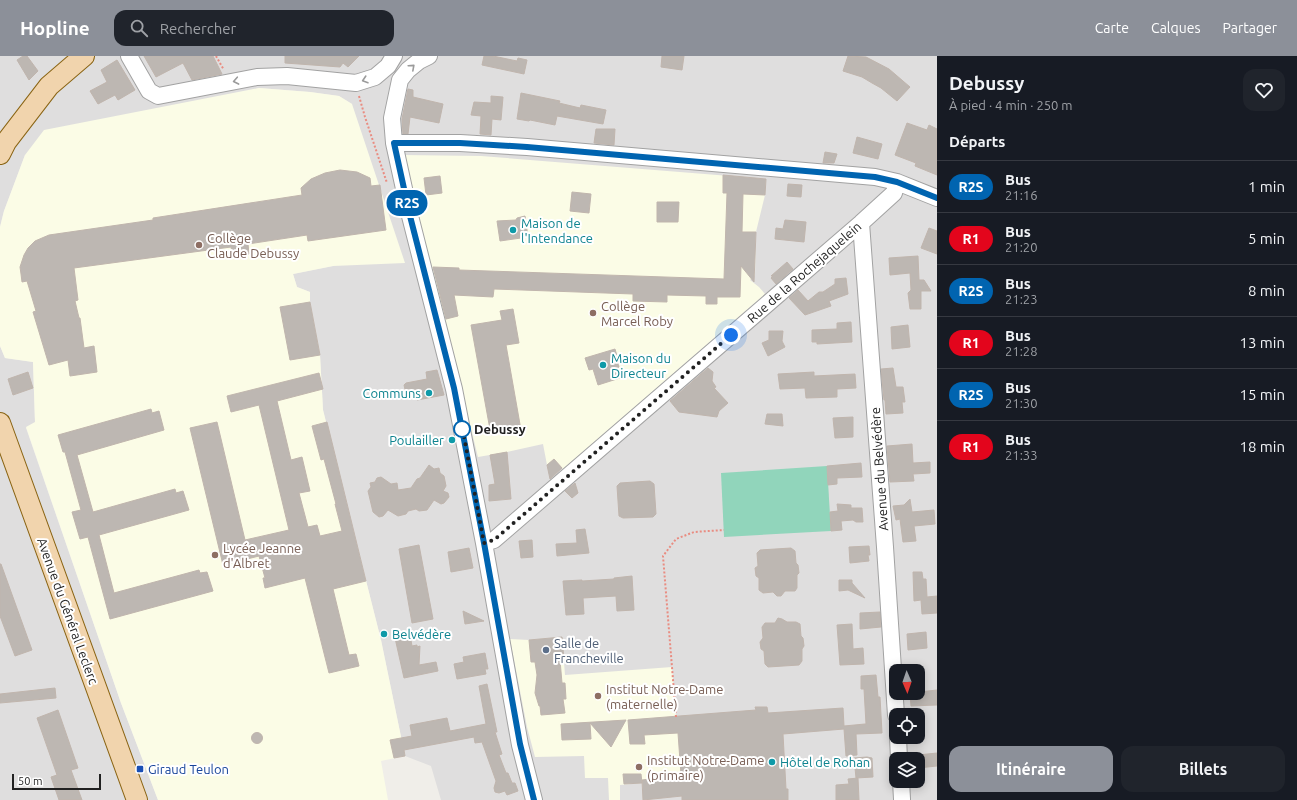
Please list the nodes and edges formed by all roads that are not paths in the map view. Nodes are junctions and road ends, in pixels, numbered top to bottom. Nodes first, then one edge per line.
1 (84, 56) edge
2 (129, 56) edge
3 (394, 56) edge
4 (429, 56) edge
5 (394, 143) junction
6 (0, 154) edge
7 (897, 182) junction
8 (937, 198) edge
9 (860, 223) junction
10 (0, 423) edge
11 (484, 543) junction
12 (896, 708) edge
13 (901, 788) edge
14 (902, 799) edge
15 (137, 800) edge
16 (534, 800) edge

1 - 6 main road
3 -> 2 street
5 -> 4 street
5 - 7 street
5 - 11 street
7 - 8 street
7 - 9 street, Rue de la Rochejaquelein
9 - 11 street, Rue de la Rochejaquelein
9 - 12 street, Avenue du Belvédère
10 - 15 main road, Avenue du Général Leclerc
11 - 16 street
13 - 14 street

